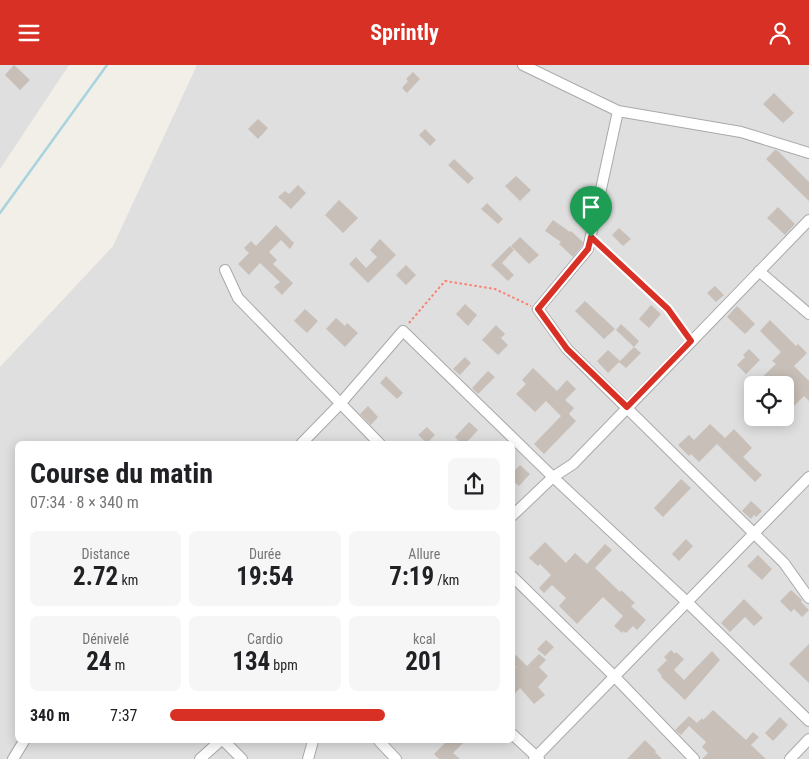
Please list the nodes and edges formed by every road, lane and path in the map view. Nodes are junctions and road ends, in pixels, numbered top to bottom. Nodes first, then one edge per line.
1 (522, 65) edge
2 (618, 111) junction
3 (809, 153) edge
4 (809, 220) edge
5 (591, 237) junction
6 (225, 270) dead end
7 (760, 271) junction
8 (538, 309) junction
9 (809, 314) edge
10 (403, 331) junction
11 (691, 341) junction
12 (340, 404) junction
13 (627, 407) junction
14 (304, 441) edge
15 (377, 441) edge
16 (553, 477) junction
17 (809, 477) edge
18 (515, 513) edge
19 (754, 534) junction
20 (515, 579) edge
21 (809, 597) edge
22 (688, 603) junction
23 (614, 676) junction
24 (809, 721) edge
25 (515, 737) edge
26 (809, 739) edge
27 (23, 743) edge
28 (218, 743) edge
29 (226, 743) edge
30 (312, 743) edge
31 (381, 743) edge
32 (536, 758) edge
33 (13, 759) edge
34 (200, 759) edge
35 (242, 759) edge
36 (308, 759) edge
37 (396, 759) edge
38 (694, 759) edge
39 (790, 759) edge

1 - 2 street
2 - 3 street
2 - 5 street
4 - 7 street
5 - 8 street
5 - 11 path
6 - 12 street
7 - 9 street
7 - 11 street
8 - 10 path
8 - 13 street
10 - 12 street
10 - 16 street
11 - 13 street
12 - 14 street
12 - 15 street
13 - 16 street
13 - 19 street
16 - 18 street
16 - 22 street
17 - 19 street
19 - 21 street
19 - 22 street
20 - 23 street
22 - 23 street
22 - 24 street
23 - 32 street
23 - 38 street
25 - 32 street
26 - 39 street
27 - 33 street
28 - 34 street
29 - 35 street
30 - 36 street
31 - 37 street

